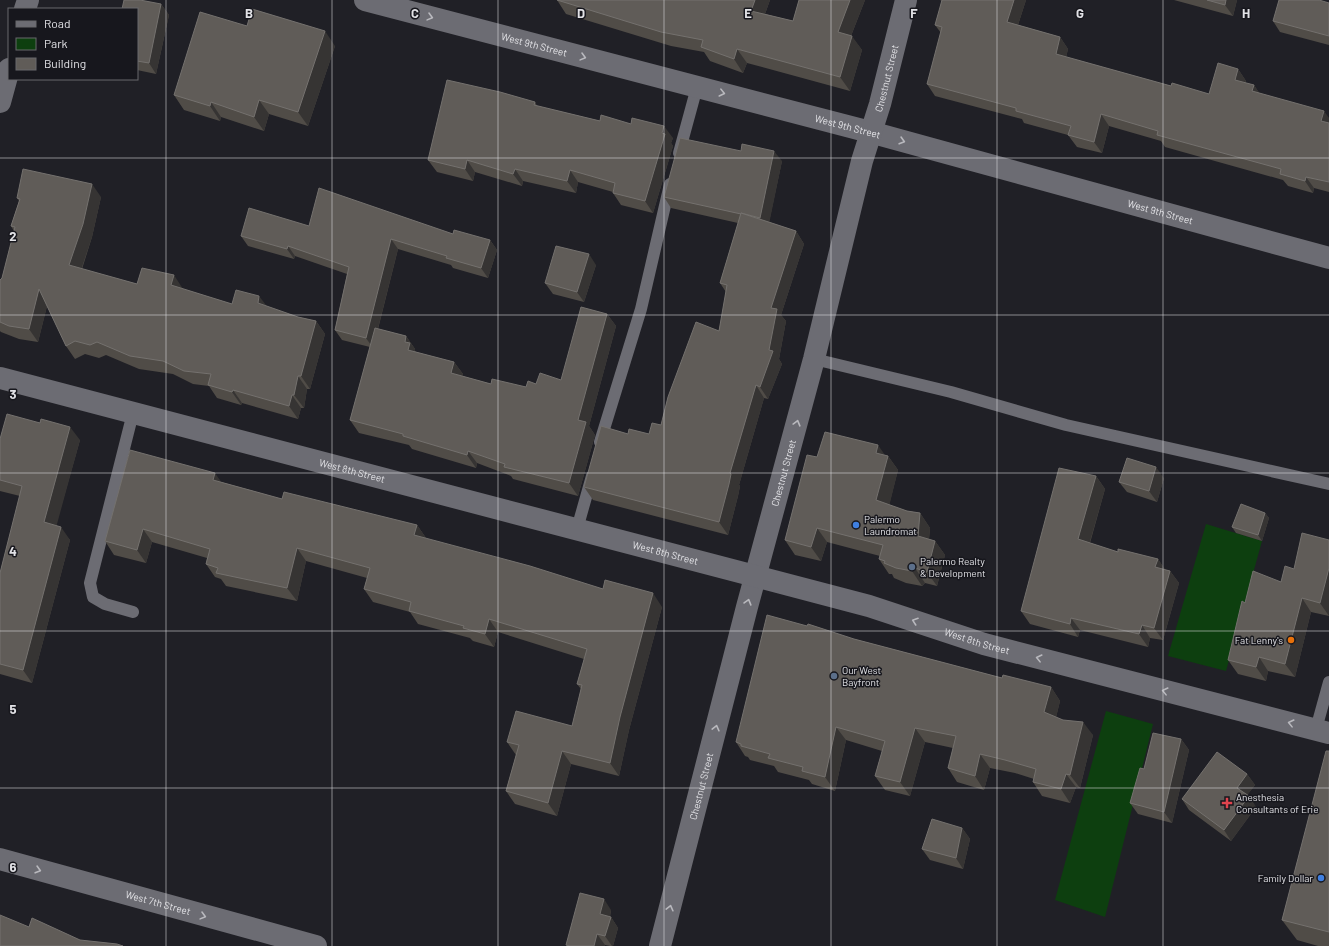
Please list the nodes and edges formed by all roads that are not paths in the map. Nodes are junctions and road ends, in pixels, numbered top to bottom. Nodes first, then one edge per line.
1 (365, 0) edge
2 (906, 0) edge
3 (8, 73) edge
4 (697, 87) junction
5 (0, 102) edge
6 (870, 132) junction
7 (677, 161) edge
8 (673, 176) edge
9 (1329, 258) edge
10 (814, 359) junction
11 (0, 378) edge
12 (133, 413) junction
13 (1329, 484) edge
14 (577, 529) junction
15 (756, 576) junction
16 (133, 612) dead end
17 (1329, 682) edge
18 (1322, 731) edge
19 (0, 860) edge
20 (316, 946) edge
21 (660, 946) edge

1 -> 4 street, West 9th Street
2 - 6 street, Chestnut Street
3 - 5 street
4 -> 6 street, West 9th Street
4 - 7 lane
6 -> 9 street, West 9th Street
6 - 10 street, Chestnut Street
8 - 14 lane
10 - 13 lane
15 -> 10 street, Chestnut Street
11 - 12 street, West 8th Street
12 - 14 street, West 8th Street
12 - 16 lane
14 - 15 street, West 8th Street
18 -> 15 street, West 8th Street
21 -> 15 street, Chestnut Street
17 - 18 lane
19 -> 20 street, West 7th Street

